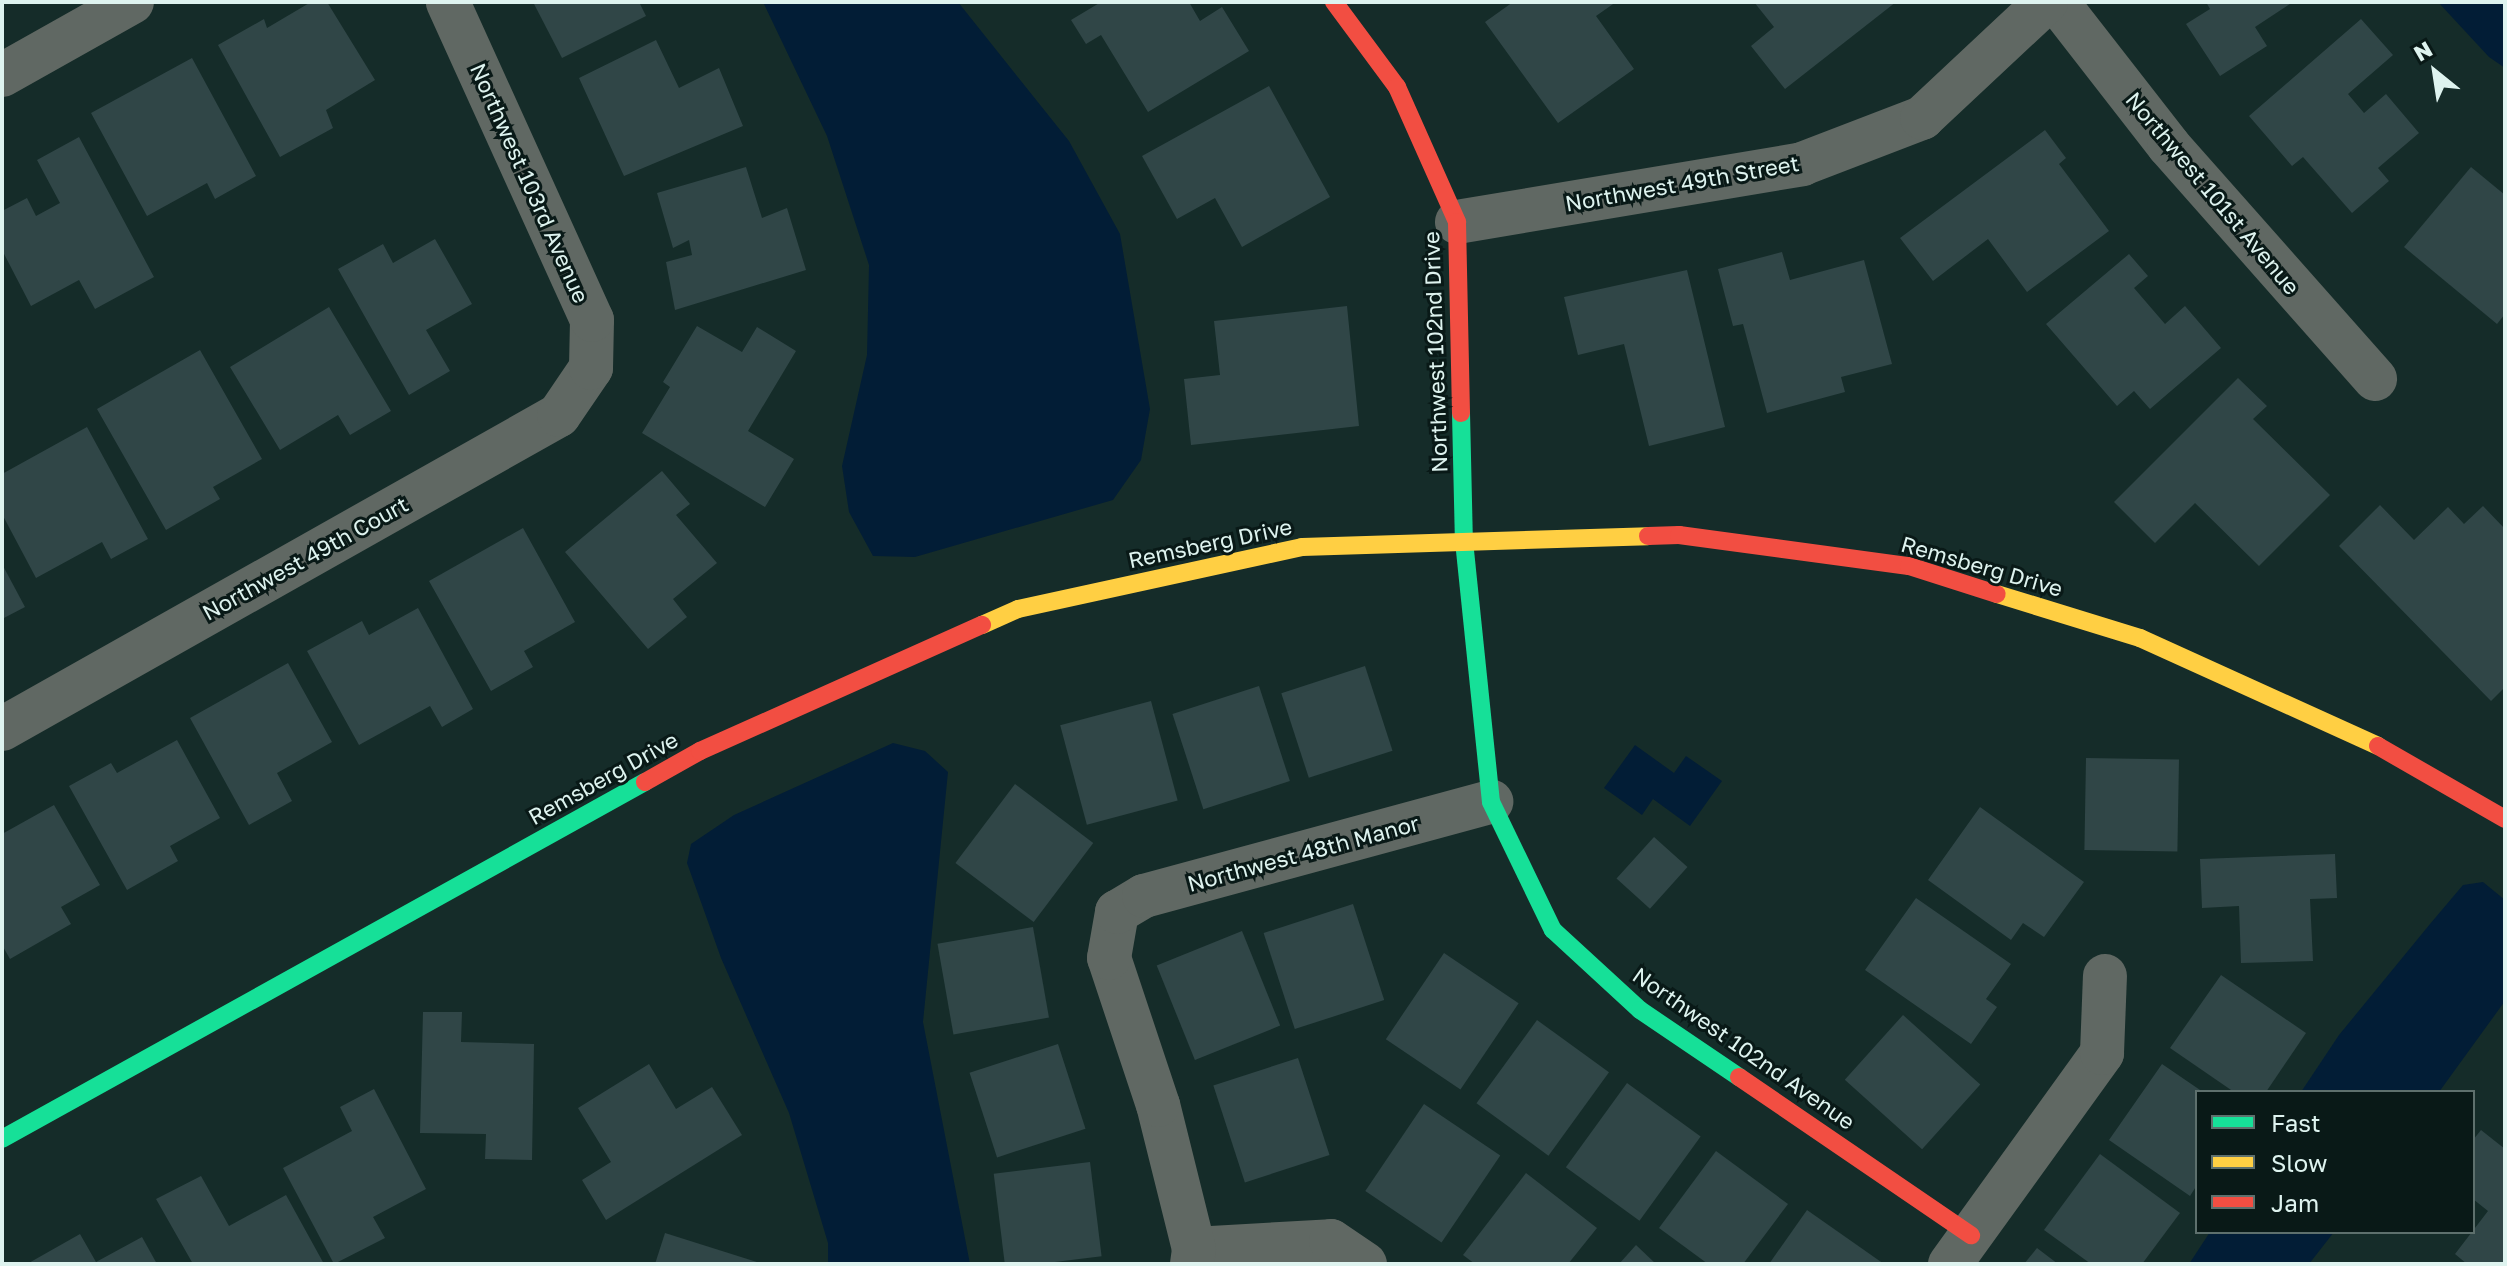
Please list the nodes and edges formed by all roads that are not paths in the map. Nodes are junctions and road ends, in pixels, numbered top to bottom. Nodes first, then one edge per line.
1 (132, 2) edge
2 (448, 2) edge
3 (1334, 2) edge
4 (2046, 2) edge
5 (2057, 2) edge
6 (2, 75) edge
7 (1457, 222) junction
8 (591, 368) joint
9 (2375, 379) dead end
10 (1464, 541) junction
11 (2, 729) edge
12 (1491, 802) junction
13 (2505, 819) edge
14 (2105, 976) dead end
15 (2, 1139) edge
16 (1961, 1250) edge
17 (1193, 1256) edge
18 (1365, 1264) edge

1 - 6 street
2 - 8 street, Northwest 103rd Avenue
3 - 7 street, Northwest 102nd Drive
4 - 7 street, Northwest 49th Street
5 - 9 street, Northwest 101st Avenue
7 - 10 street, Northwest 102nd Drive
8 - 11 street, Northwest 49th Court
10 - 12 street, Northwest 102nd Avenue
10 - 13 street, Remsberg Drive
10 - 15 street, Remsberg Drive
12 - 16 street, Northwest 102nd Avenue
12 - 17 street, Northwest 48th Manor
14 - 16 street
17 - 18 street

